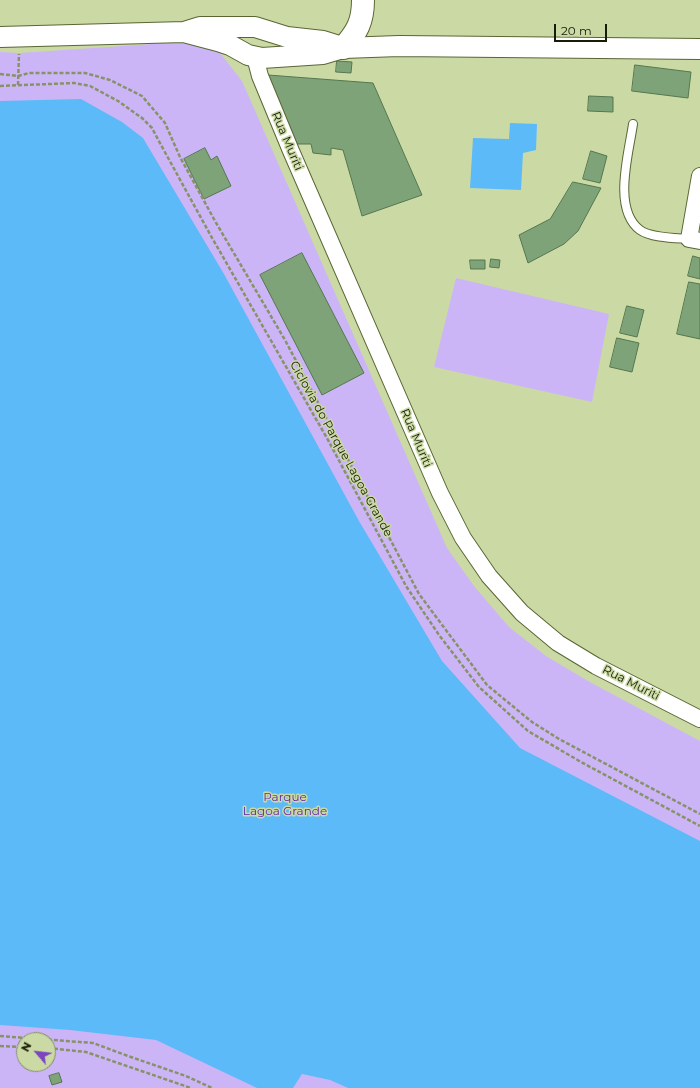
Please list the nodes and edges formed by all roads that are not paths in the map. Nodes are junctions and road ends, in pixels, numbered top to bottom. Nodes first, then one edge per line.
1 (363, 0) edge
2 (249, 27) junction
3 (270, 31) junction
4 (184, 32) junction
5 (9, 37) edge
6 (343, 48) junction
7 (700, 49) edge
8 (256, 55) junction
9 (633, 124) dead end
10 (700, 176) edge
11 (694, 240) edge
12 (700, 719) edge

1 - 6 highway
2 - 3 street
2 - 4 street
2 - 8 street
3 - 6 street
3 - 8 street
4 - 5 street
4 - 8 street
6 - 7 street
6 - 8 street
8 - 12 street, Rua Muriti
9 - 11 lane
10 - 11 street

